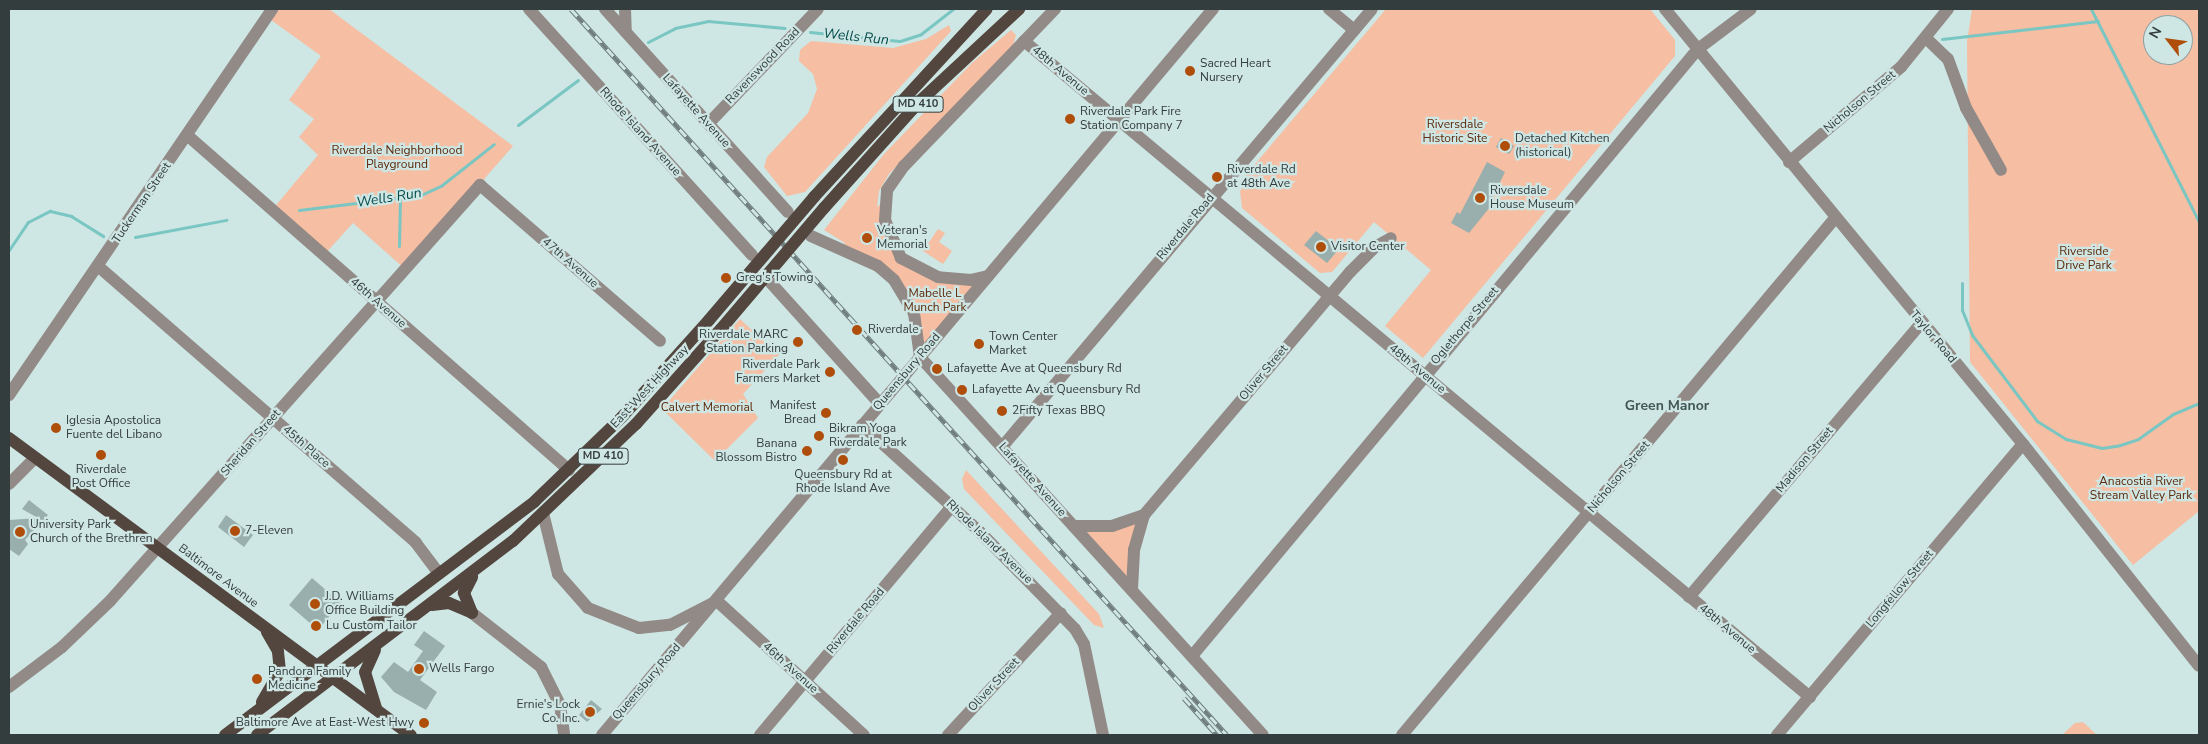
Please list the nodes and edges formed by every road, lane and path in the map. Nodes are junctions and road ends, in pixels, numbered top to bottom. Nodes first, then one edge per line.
1 (272, 9) edge
2 (528, 9) edge
3 (605, 9) edge
4 (625, 9) edge
5 (818, 9) edge
6 (987, 9) edge
7 (1019, 9) edge
8 (1055, 9) edge
9 (1213, 9) edge
10 (1329, 9) edge
11 (1372, 9) edge
12 (1665, 9) edge
13 (1751, 9) edge
14 (1948, 9) edge
15 (1354, 30) junction
16 (626, 32) junction
17 (1927, 39) junction
18 (1024, 41) junction
19 (1698, 49) junction
20 (1119, 120) junction
21 (708, 124) junction
22 (187, 135) junction
23 (1789, 162) junction
24 (2001, 170) dead end
25 (480, 185) joint
26 (1211, 197) junction
27 (788, 212) dead end
28 (1835, 218) junction
29 (811, 236) dead end
30 (1391, 238) dead end
31 (752, 254) dead end
32 (901, 258) junction
33 (99, 266) junction
34 (887, 273) junction
35 (988, 276) junction
36 (771, 283) dead end
37 (1329, 296) junction
38 (376, 301) junction
39 (1921, 323) junction
40 (660, 341) dead end
41 (920, 356) junction
42 (1424, 375) junction
43 (9, 395) edge
44 (880, 404) junction
45 (273, 418) junction
46 (862, 425) junction
47 (9, 438) edge
48 (2023, 444) junction
49 (1002, 447) junction
50 (35, 458) junction
51 (569, 470) junction
52 (9, 484) edge
53 (952, 506) junction
54 (543, 513) junction
55 (1588, 513) junction
56 (1144, 515) junction
57 (1074, 526) junction
58 (156, 548) junction
59 (476, 572) junction
60 (439, 574) junction
61 (1132, 590) junction
62 (1690, 597) junction
63 (717, 601) junction
64 (431, 606) junction
65 (472, 613) junction
66 (1061, 613) junction
67 (265, 628) junction
68 (381, 642) junction
69 (1192, 656) junction
70 (2199, 666) edge
71 (318, 667) junction
72 (332, 677) junction
73 (805, 682) junction
74 (9, 687) edge
75 (1810, 697) junction
76 (378, 711) junction
77 (251, 716) junction
78 (226, 735) edge
79 (257, 735) edge
80 (411, 735) edge
81 (564, 735) edge
82 (602, 735) edge
83 (760, 735) edge
84 (864, 735) edge
85 (948, 735) edge
86 (1103, 735) edge
87 (1263, 735) edge
88 (1402, 735) edge
89 (1777, 735) edge

1 - 22 street, Tuckerman Street
2 - 31 street, Rhode Island Avenue
3 - 16 street, Lafayette Avenue
4 - 16 street
5 - 21 street, Ravenswood Road
6 - 51 main road, East-West Highway / MD 410, bridge
7 - 54 main road, East-West Highway / MD 410, bridge
8 - 18 street
9 - 20 street, Queensbury Road
10 - 15 street
11 - 15 street, Riverdale Road
12 - 19 street, Taylor Road
13 - 19 street, Oglethorpe Street
14 - 17 street, Nicholson Street
15 - 26 street, Riverdale Road
16 - 21 street, Lafayette Avenue
17 - 23 street, Nicholson Street
17 - 24 street
18 - 20 street, 48th Avenue
18 - 32 street
19 - 23 street, Taylor Road
19 - 42 street, Oglethorpe Street
20 - 26 street, 48th Avenue
20 - 35 street, Queensbury Road
21 - 27 street, Lafayette Avenue
22 - 33 street, Tuckerman Street
22 - 38 street, 46th Avenue
23 - 28 street, Taylor Road
25 - 38 street, Sheridan Street
25 - 40 street, 47th Avenue
26 - 37 street, 48th Avenue
26 - 49 street, Riverdale Road
28 - 39 street, Taylor Road
28 - 55 street, Nicholson Street
29 - 34 street
30 - 37 street, Oliver Street
32 - 34 street
32 - 35 street
33 - 43 street, Tuckerman Street
33 - 45 street, 45th Place
34 - 41 street
35 - 41 street, Queensbury Road
36 - 44 street
37 - 42 street, 48th Avenue
37 - 56 street, Oliver Street
38 - 45 street, Sheridan Street
38 - 51 street, 46th Avenue
39 - 48 street, Taylor Road
39 - 62 street, Madison Street
41 - 44 street, Queensbury Road
41 - 49 street, Lafayette Avenue
42 - 55 street, 48th Avenue
42 - 69 street, Oglethorpe Street
44 - 46 street, Queensbury Road
45 - 58 street, Sheridan Street
45 - 60 street, 45th Place
46 - 53 street, Rhode Island Avenue
46 - 63 street, Queensbury Road
47 - 50 main road, Baltimore Avenue
48 - 70 street, Taylor Road
48 - 75 street, Longfellow Street
49 - 57 street, Lafayette Avenue
50 - 52 street
50 - 58 main road, Baltimore Avenue
51 - 60 main road, East-West Highway / MD 410
53 - 66 street, Rhode Island Avenue
53 - 73 street, Riverdale Road
54 - 59 main road, East-West Highway / MD 410
54 - 63 street
55 - 62 street, 48th Avenue
55 - 88 street, Nicholson Street
56 - 57 street
56 - 61 street, Oliver Street
57 - 61 street, Lafayette Avenue
58 - 67 main road, Baltimore Avenue
58 - 74 street, Sheridan Street
59 - 64 main road, East-West Highway / MD 410
59 - 65 main road
60 - 71 main road, East-West Highway / MD 410
61 - 69 street, Lafayette Avenue
62 - 75 street, 48th Avenue
63 - 73 street, 46th Avenue
63 - 82 street, Queensbury Road
64 - 65 main road
64 - 68 main road, East-West Highway / MD 410
65 - 81 street
66 - 85 street, Oliver Street
66 - 86 street, Rhode Island Avenue
67 - 71 main road, Baltimore Avenue
67 - 77 main road
68 - 72 main road, East-West Highway / MD 410
68 - 76 main road
69 - 87 street, Lafayette Avenue
71 - 72 main road, Baltimore Avenue
71 - 77 main road, East-West Highway / MD 410
72 - 76 main road, Baltimore Avenue
72 - 79 main road, East-West Highway / MD 410
73 - 83 street, Riverdale Road
73 - 84 street, 46th Avenue
75 - 89 street, Longfellow Street
76 - 80 main road, Baltimore Avenue
77 - 78 main road, East-West Highway / MD 410

